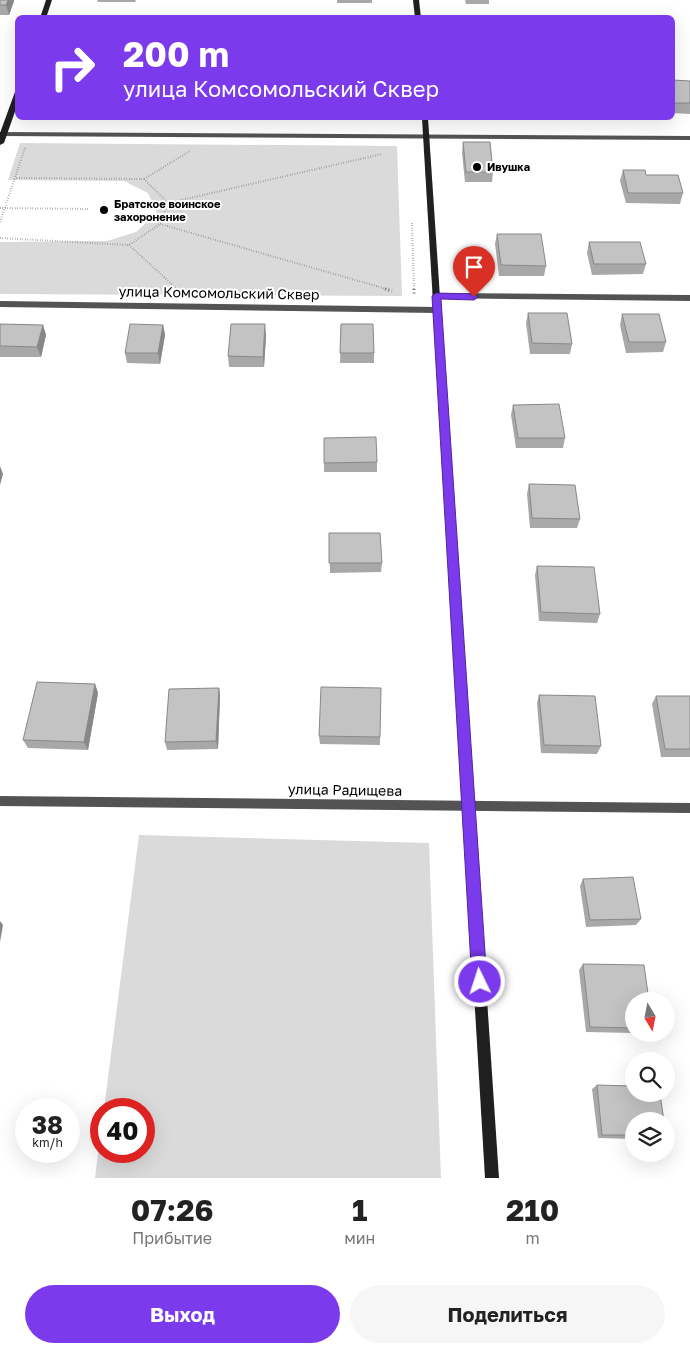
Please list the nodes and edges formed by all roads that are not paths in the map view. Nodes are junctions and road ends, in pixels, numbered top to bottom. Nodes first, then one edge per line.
1 (49, 0) edge
2 (416, 0) edge
3 (44, 15) edge
4 (418, 15) edge
5 (15, 100) edge
6 (425, 120) edge
7 (2, 134) edge
8 (427, 136) junction
9 (690, 138) edge
10 (0, 143) edge
11 (436, 296) junction
12 (690, 298) edge
13 (0, 304) edge
14 (437, 310) junction
15 (0, 801) edge
16 (468, 806) junction
17 (690, 808) edge
18 (492, 1178) edge

1 - 3 street
2 - 4 street
5 - 7 street
6 - 8 street
7 - 8 street
7 - 10 street
8 - 9 street
8 - 11 street
11 - 12 street
11 - 14 street
13 - 14 street, улица Комсомольский Сквер
14 - 16 street
15 - 16 street, улица Радищева
16 - 17 street, улица Радищева
16 - 18 street

